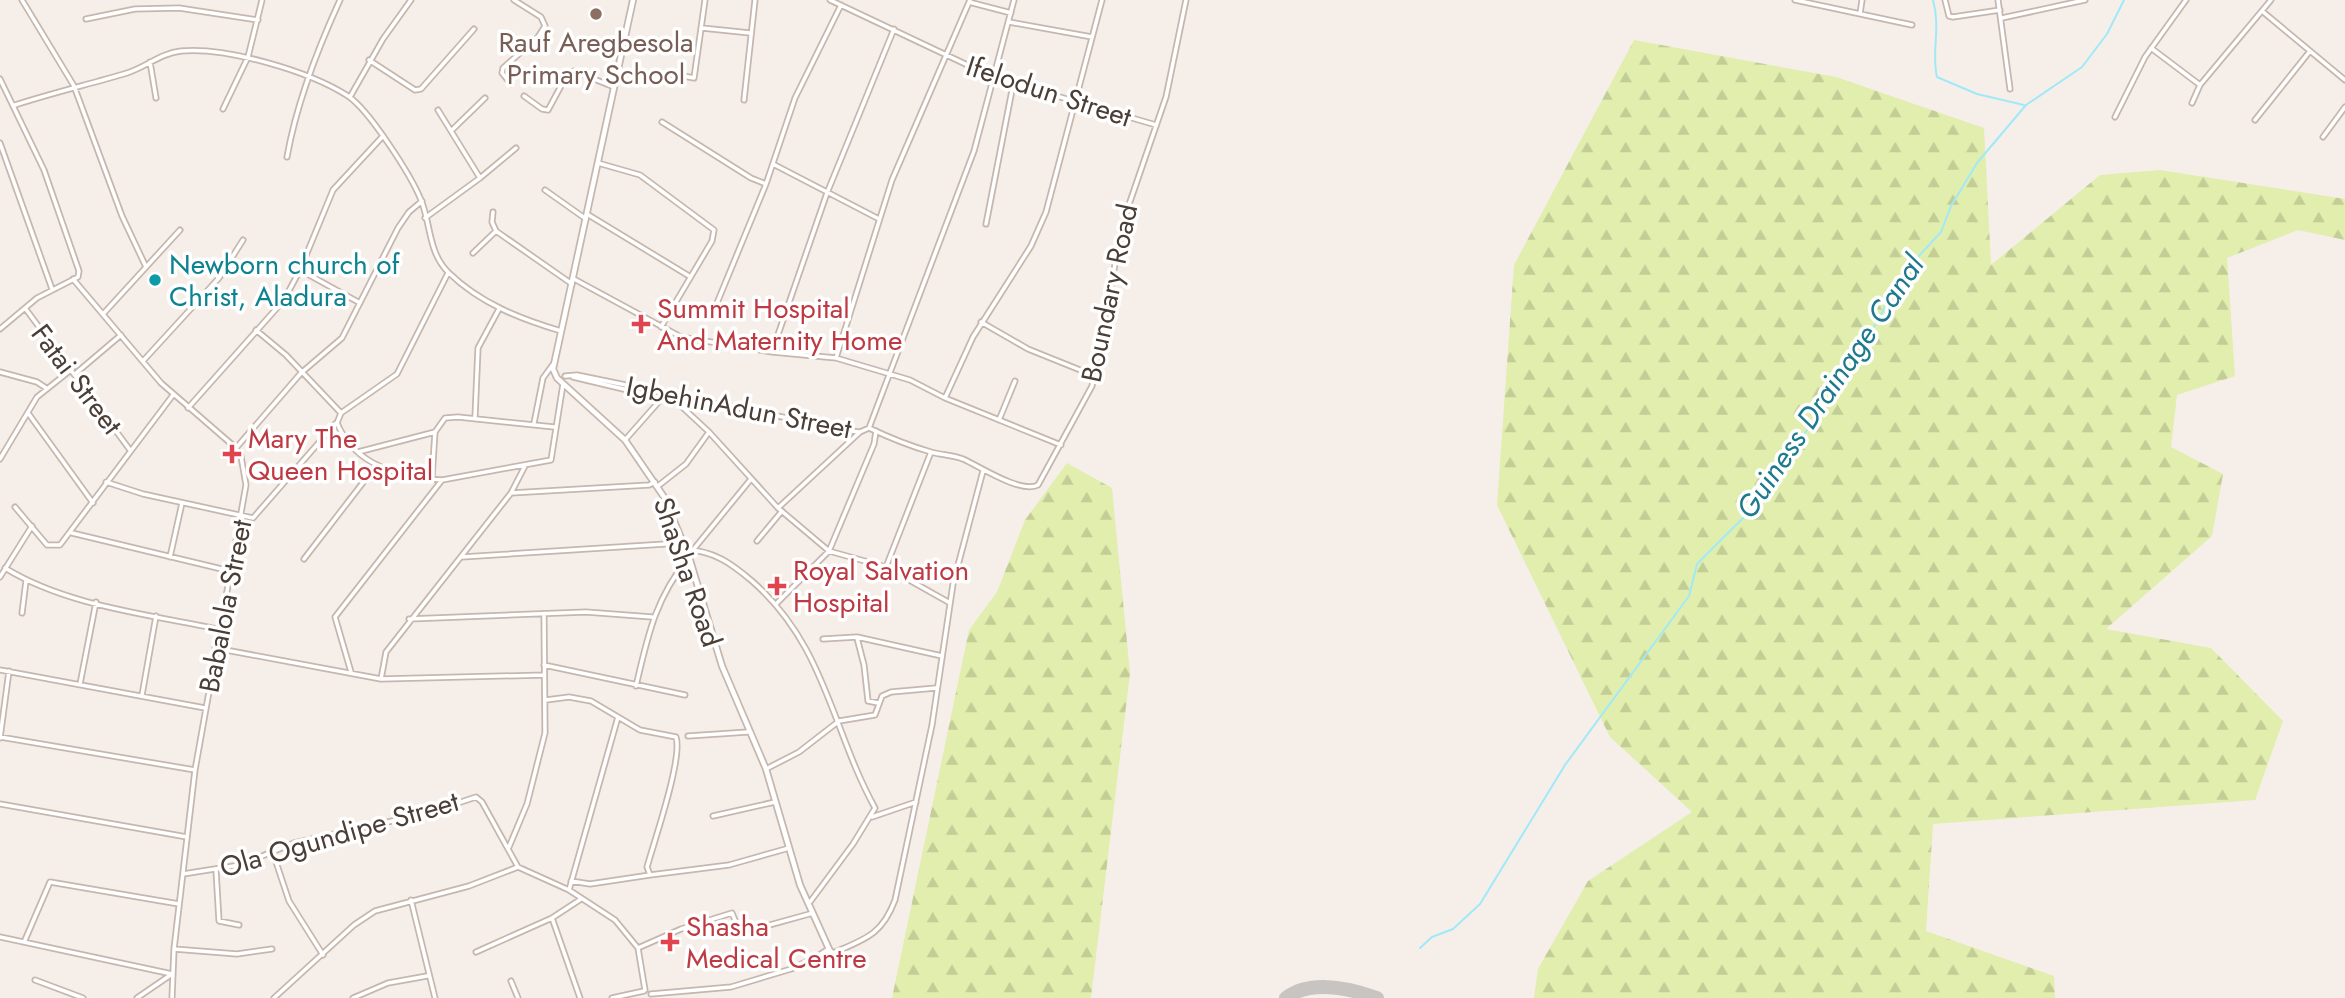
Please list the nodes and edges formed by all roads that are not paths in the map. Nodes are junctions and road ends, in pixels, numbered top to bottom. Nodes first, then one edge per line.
1 (22, 0) edge
2 (180, 0) edge
3 (262, 0) edge
4 (340, 0) edge
5 (411, 0) edge
6 (514, 0) edge
7 (633, 0) edge
8 (705, 0) edge
9 (755, 0) edge
10 (830, 0) edge
11 (1014, 0) edge
12 (1102, 0) edge
13 (1186, 0) edge
14 (1796, 0) edge
15 (1862, 0) edge
16 (1945, 0) edge
17 (1998, 0) edge
18 (2085, 0) edge
19 (2186, 0) edge
20 (2271, 0) edge
21 (970, 1) edge
22 (841, 5) junction
23 (180, 8) junction
24 (2000, 10) junction
25 (2262, 11) junction
26 (1011, 13) junction
27 (1860, 14) junction
28 (2002, 18) junction
29 (86, 19) dead end
30 (257, 20) junction
31 (1009, 22) junction
32 (1912, 25) dead end
33 (702, 28) junction
34 (474, 29) dead end
35 (894, 29) junction
36 (750, 33) junction
37 (1093, 37) junction
38 (2151, 48) junction
39 (2310, 51) junction
40 (947, 54) junction
41 (248, 57) junction
42 (369, 60) junction
43 (150, 62) junction
44 (668, 73) dead end
45 (311, 77) junction
46 (995, 78) junction
47 (0, 79) edge
48 (2345, 80) edge
49 (511, 84) dead end
50 (1013, 85) junction
51 (2200, 85) junction
52 (74, 86) junction
53 (614, 87) junction
54 (2010, 89) dead end
55 (524, 96) dead end
56 (350, 97) junction
57 (156, 98) dead end
58 (485, 98) dead end
59 (744, 100) dead end
60 (1076, 100) junction
61 (2192, 103) dead end
62 (15, 105) junction
63 (2345, 107) edge
64 (223, 109) dead end
65 (438, 110) dead end
66 (2115, 117) dead end
67 (2255, 120) dead end
68 (662, 122) dead end
69 (1156, 125) junction
70 (451, 131) junction
71 (383, 136) junction
72 (2323, 137) dead end
73 (0, 143) edge
74 (516, 148) dead end
75 (287, 157) dead end
76 (598, 163) junction
77 (773, 164) junction
78 (480, 178) junction
79 (766, 184) junction
80 (545, 190) dead end
81 (827, 193) junction
82 (422, 201) junction
83 (493, 212) dead end
84 (587, 217) junction
85 (425, 218) junction
86 (879, 219) junction
87 (986, 225) dead end
88 (180, 230) dead end
89 (496, 231) junction
90 (243, 240) dead end
91 (473, 253) dead end
92 (146, 267) junction
93 (300, 270) junction
94 (448, 272) junction
95 (689, 276) junction
96 (73, 279) junction
97 (573, 281) junction
98 (52, 289) junction
99 (360, 303) junction
100 (717, 303) dead end
101 (24, 308) junction
102 (499, 309) junction
103 (104, 313) junction
104 (981, 322) junction
105 (661, 327) junction
106 (0, 329) edge
107 (256, 330) junction
108 (561, 331) junction
109 (121, 335) junction
110 (772, 352) junction
111 (836, 358) junction
112 (555, 361) junction
113 (143, 362) junction
114 (72, 369) junction
115 (0, 372) edge
116 (301, 373) junction
117 (554, 373) junction
118 (75, 374) junction
119 (888, 375) junction
120 (565, 376) junction
121 (1094, 376) junction
122 (1015, 381) dead end
123 (563, 384) junction
124 (606, 384) junction
125 (46, 388) junction
126 (173, 395) junction
127 (669, 395) junction
128 (661, 398) junction
129 (946, 398) junction
130 (188, 408) junction
131 (28, 413) junction
132 (341, 413) junction
133 (475, 417) junction
134 (999, 420) junction
135 (337, 423) junction
136 (534, 423) junction
137 (554, 426) junction
138 (869, 428) junction
139 (876, 431) junction
140 (435, 432) junction
141 (709, 432) junction
142 (860, 432) junction
143 (625, 440) junction
144 (1061, 445) junction
145 (236, 448) junction
146 (130, 450) junction
147 (931, 452) junction
148 (358, 453) junction
149 (0, 459) edge
150 (525, 465) junction
151 (375, 467) junction
152 (983, 471) junction
153 (751, 479) junction
154 (432, 480) junction
155 (443, 480) junction
156 (106, 482) junction
157 (657, 484) junction
158 (511, 493) junction
159 (93, 503) junction
160 (182, 503) junction
161 (15, 507) dead end
162 (780, 510) junction
163 (243, 516) junction
164 (32, 526) junction
165 (72, 533) junction
166 (757, 541) dead end
167 (681, 543) junction
168 (686, 550) junction
169 (693, 550) junction
170 (830, 551) junction
171 (170, 557) junction
172 (689, 557) junction
173 (462, 558) junction
174 (304, 559) dead end
175 (5, 568) junction
176 (886, 568) junction
177 (231, 571) junction
178 (0, 578) edge
179 (26, 581) junction
180 (96, 603) junction
181 (777, 603) junction
182 (950, 603) junction
183 (22, 613) dead end
184 (544, 614) junction
185 (156, 616) junction
186 (652, 617) junction
187 (409, 619) junction
188 (218, 630) junction
189 (857, 637) junction
190 (823, 639) dead end
191 (215, 648) junction
192 (943, 656) junction
193 (544, 665) junction
194 (0, 670) edge
195 (9, 671) junction
196 (351, 672) junction
197 (544, 675) junction
198 (381, 679) junction
199 (80, 684) junction
200 (636, 686) junction
201 (936, 688) junction
202 (142, 695) junction
203 (685, 695) dead end
204 (546, 700) junction
205 (878, 703) junction
206 (205, 708) junction
207 (618, 717) junction
208 (839, 721) junction
209 (748, 732) junction
210 (688, 736) dead end
211 (0, 738) edge
212 (766, 769) junction
213 (195, 770) junction
214 (775, 802) junction
215 (916, 802) junction
216 (0, 804) edge
217 (713, 816) dead end
218 (872, 817) junction
219 (187, 837) junction
220 (509, 847) junction
221 (789, 848) junction
222 (273, 853) junction
223 (519, 867) junction
224 (216, 870) junction
225 (183, 874) junction
226 (650, 875) junction
227 (571, 881) junction
228 (569, 890) junction
229 (581, 899) junction
230 (411, 900) junction
231 (810, 902) junction
232 (179, 904) junction
233 (813, 913) junction
234 (552, 918) junction
235 (239, 925) dead end
236 (0, 937) edge
237 (25, 940) junction
238 (638, 948) junction
239 (174, 949) junction
240 (829, 949) junction
241 (272, 950) dead end
242 (476, 952) dead end
243 (323, 955) junction
244 (817, 957) joint
245 (172, 974) junction
246 (428, 976) junction
247 (35, 980) dead end
248 (510, 981) dead end
249 (645, 990) junction
250 (706, 990) junction
251 (650, 996) edge
252 (83, 998) edge
253 (137, 998) edge
254 (172, 998) edge
255 (274, 998) edge
256 (353, 998) edge
257 (435, 998) edge
258 (518, 998) edge
259 (580, 998) edge
260 (612, 998) edge
261 (707, 998) edge

1 - 52 street
2 - 23 street
3 - 30 street
4 - 45 street
5 - 42 street
6 - 49 street
7 - 53 street
8 - 33 street
9 - 36 street
10 - 22 street, Ifelodun Street
11 - 26 street, IgbehinAdun Street
12 - 37 street
13 - 69 street, Boundary Road
14 - 27 street
15 - 27 street
16 - 24 street
17 - 24 street
18 - 28 street
19 - 38 street
20 - 25 street
21 - 26 street
21 - 40 street
22 - 35 street, Ifelodun Street
22 - 77 street
23 - 29 street
23 - 30 street
24 - 28 street
25 - 39 street
25 - 51 street
26 - 31 street, IgbehinAdun Street
27 - 32 street
28 - 54 street
30 - 41 street
31 - 37 street
31 - 46 street, IgbehinAdun Street
33 - 36 street
33 - 44 street
34 - 42 street
35 - 40 street, Ifelodun Street
35 - 81 street
36 - 59 street
37 - 60 street
38 - 51 street
38 - 66 street
39 - 48 street
39 - 67 street
40 - 46 street, Ifelodun Street
40 - 86 street
41 - 43 street
41 - 45 street
41 - 64 street
42 - 56 street
43 - 52 street
43 - 57 street
45 - 56 street
45 - 75 street
46 - 50 street, Ifelodun Street
46 - 119 street, IgbehinAdun Street
47 - 62 street
50 - 60 street, Ifelodun Street
50 - 87 street
51 - 61 street
52 - 62 street
52 - 92 street
53 - 55 street
53 - 76 street
56 - 71 street
58 - 70 street
60 - 69 street, Ifelodun Street
60 - 104 street
62 - 96 street
63 - 72 street
65 - 70 street
68 - 79 street
69 - 121 street, Boundary Road
70 - 78 street
71 - 82 street
71 - 93 street
73 - 98 street
74 - 78 street
76 - 84 street
76 - 95 street
77 - 79 street
77 - 81 street
78 - 85 street
79 - 100 street
80 - 84 street
81 - 86 street
81 - 110 street
82 - 85 street
82 - 99 street
83 - 89 street
84 - 95 street
84 - 97 street
85 - 94 street
86 - 111 street
88 - 92 street
89 - 91 street
89 - 97 street
90 - 113 street
92 - 103 street
93 - 99 street
93 - 107 street
94 - 102 street
94 - 132 street
95 - 105 street
96 - 98 street
96 - 103 street
97 - 105 street
97 - 108 street
98 - 101 street
99 - 116 street
101 - 106 street
101 - 114 street, Fatai Street
102 - 108 street
102 - 133 street
103 - 109 street
104 - 121 street
104 - 129 street
105 - 110 street
107 - 116 street
107 - 130 street
108 - 112 street
109 - 113 street
109 - 118 street
110 - 111 street
111 - 119 street
112 - 117 street
112 - 136 street
113 - 126 street
114 - 118 street, Fatai Street
114 - 125 street
115 - 125 street
116 - 132 street
116 - 145 street
117 - 120 street
117 - 123 street, ShaSha Road
118 - 146 street, Fatai Street
119 - 129 street
119 - 138 street, IgbehinAdun Street
120 - 124 street
120 - 124 street, IgbehinAdun Street
121 - 144 street, Boundary Road
122 - 134 street
123 - 137 street
123 - 143 street, ShaSha Road
124 - 127 street, IgbehinAdun Street
124 - 128 street
125 - 131 street
126 - 130 street
126 - 146 street
127 - 128 street
127 - 142 street, IgbehinAdun Street
128 - 141 street
128 - 143 street
129 - 134 street
130 - 145 street
131 - 149 street
131 - 159 street
132 - 135 street
133 - 136 street
133 - 140 street
134 - 144 street
135 - 148 street
135 - 163 street
136 - 137 street
137 - 150 street
138 - 139 street, Boundary Road
138 - 142 street, IgbehinAdun Street
139 - 147 street, Boundary Road
139 - 170 street
140 - 148 street
140 - 154 street
141 - 153 street
141 - 157 street
142 - 162 street
143 - 157 street, ShaSha Road
144 - 152 street, Boundary Road
145 - 163 street, Babalola Street
146 - 156 street
147 - 152 street, Boundary Road
147 - 176 street
148 - 151 street
150 - 155 street
150 - 158 street
151 - 154 street
151 - 174 street
152 - 182 street
153 - 162 street
153 - 169 street
154 - 155 street
155 - 196 street
156 - 159 street
156 - 160 street
157 - 158 street
157 - 167 street, ShaSha Road
158 - 173 street
159 - 165 street
160 - 163 street
160 - 171 street
161 - 164 street
162 - 166 street
162 - 170 street
163 - 177 street, Babalola Street
164 - 165 street
164 - 175 street
165 - 171 street
167 - 168 street, ShaSha Road
167 - 173 street
168 - 169 street
168 - 172 street, ShaSha Road
169 - 181 street
170 - 176 street
170 - 181 street
171 - 177 street
172 - 186 street
172 - 209 street, ShaSha Road
173 - 187 street
175 - 178 street
175 - 179 street
176 - 182 street
177 - 188 street, Babalola Street
179 - 180 street
179 - 183 street
180 - 185 street
180 - 199 street
181 - 208 street
182 - 192 street
184 - 186 street
184 - 187 street
184 - 193 street
185 - 188 street
185 - 202 street
186 - 200 street
187 - 198 street
188 - 191 street, Babalola Street
189 - 190 street
189 - 192 street
189 - 205 street
191 - 196 street
191 - 206 street, Babalola Street
192 - 201 street
193 - 197 street
193 - 200 street
194 - 195 street
195 - 199 street
195 - 211 street
196 - 198 street
197 - 198 street
197 - 204 street
199 - 202 street
200 - 203 street
201 - 205 street
201 - 215 street
202 - 206 street
204 - 207 street
204 - 220 street
205 - 208 street
206 - 213 street, Babalola Street
207 - 226 street
207 - 227 street
208 - 212 street
208 - 218 street
209 - 210 street
209 - 212 street, ShaSha Road
211 - 213 street
212 - 214 street, ShaSha Road
213 - 219 street, Babalola Street
214 - 217 street
214 - 221 street, ShaSha Road
215 - 218 street
215 - 240 street
216 - 219 street
218 - 231 street
219 - 225 street, Babalola Street
220 - 222 street, Ola Ogundipe Street
220 - 223 street, Ola Ogundipe Street
221 - 226 street
221 - 231 street, ShaSha Road
222 - 224 street, Ola Ogundipe Street
222 - 243 street
223 - 228 street
223 - 230 street
224 - 225 street, Ola Ogundipe Street
224 - 235 street
225 - 232 street, Babalola Street
226 - 227 street
227 - 228 street
228 - 229 street
229 - 234 street
229 - 238 street
230 - 243 street
230 - 246 street
231 - 233 street, ShaSha Road
232 - 237 street
232 - 239 street, Babalola Street
233 - 238 street
233 - 240 street, ShaSha Road
234 - 242 street
234 - 259 street
236 - 237 street
237 - 245 street
238 - 249 street
239 - 241 street
239 - 245 street, Babalola Street
240 - 244 street
243 - 255 street
244 - 250 street
245 - 253 street
245 - 254 street, Babalola Street
246 - 256 street
246 - 257 street
247 - 252 street
248 - 258 street
249 - 251 street
249 - 260 street
250 - 251 street
250 - 261 street

